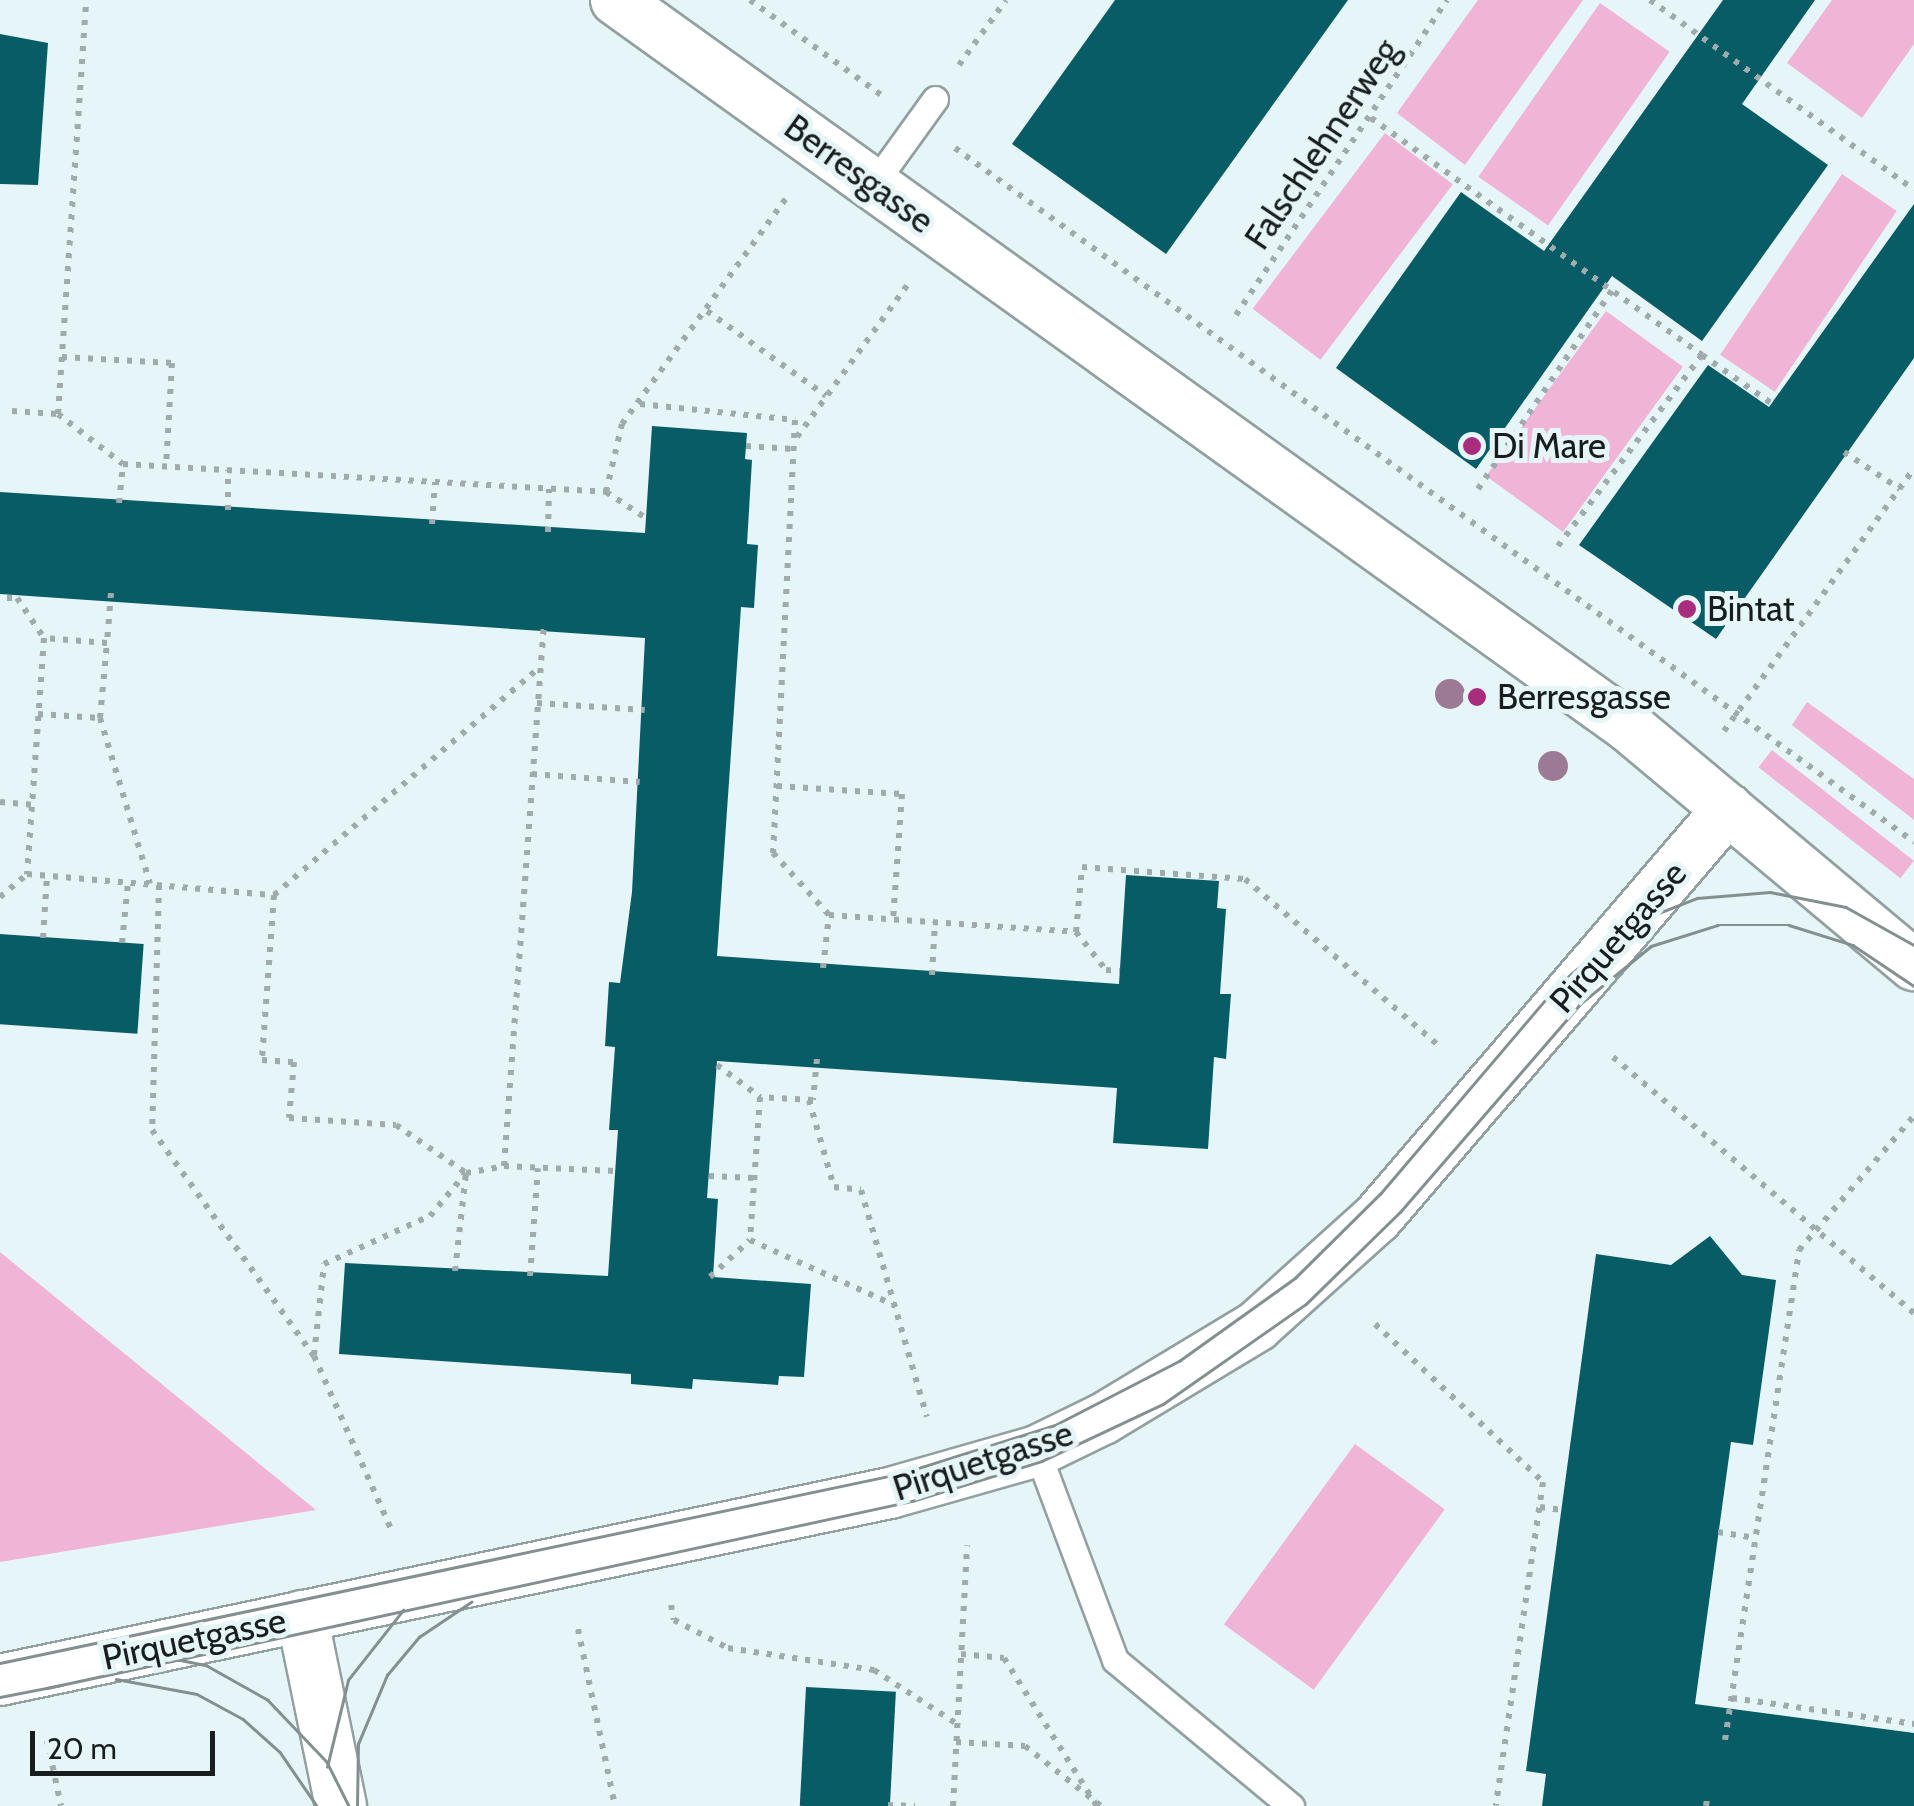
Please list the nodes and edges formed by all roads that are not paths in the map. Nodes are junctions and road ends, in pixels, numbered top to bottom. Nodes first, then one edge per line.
1 (616, 0) edge
2 (936, 99) road end
3 (874, 185) junction
4 (1728, 809) junction
5 (1914, 965) edge
6 (1037, 1450) junction
7 (302, 1616) junction
8 (0, 1680) edge
9 (341, 1806) edge
10 (1290, 1806) edge

1 - 3 street, Berresgasse
2 - 3 lane
3 - 4 street, Berresgasse
4 - 5 street, Berresgasse
4 - 6 street, Pirquetgasse
6 - 7 street, Pirquetgasse
6 - 10 lane
7 - 8 street, Pirquetgasse
7 - 9 street

